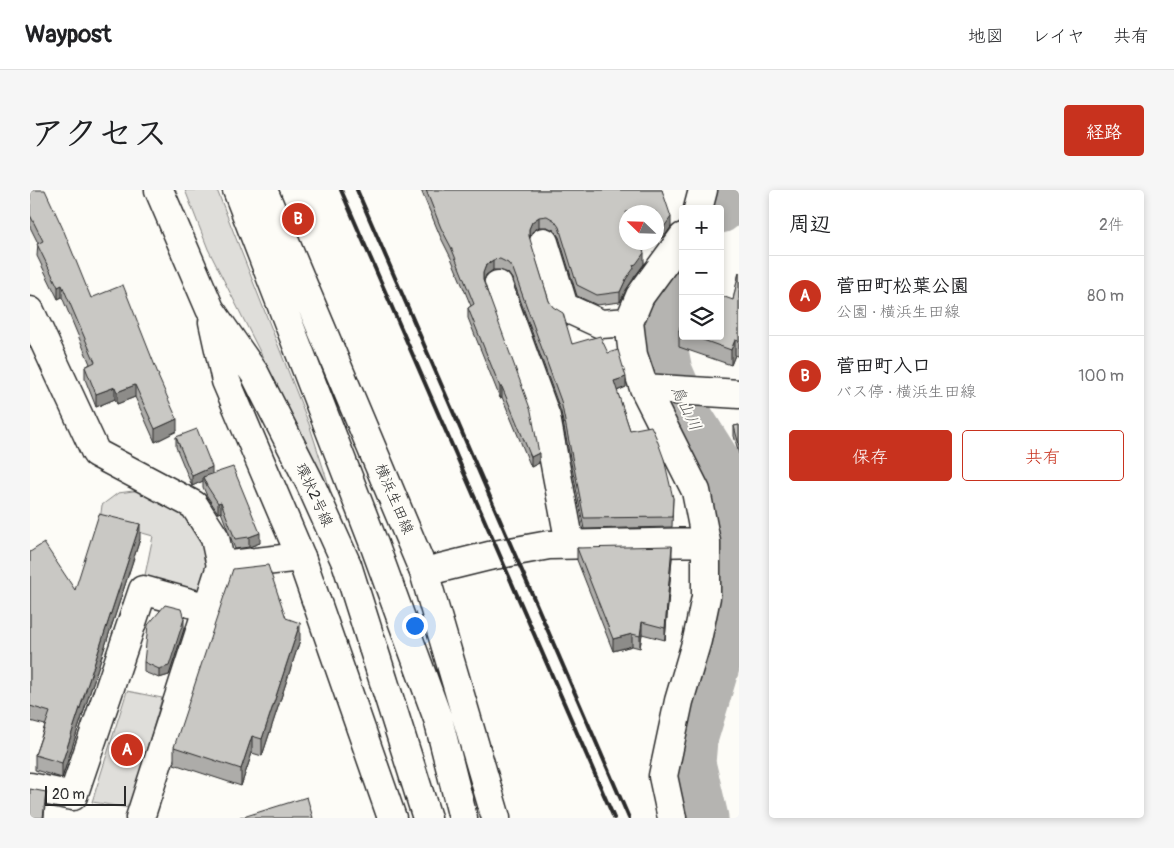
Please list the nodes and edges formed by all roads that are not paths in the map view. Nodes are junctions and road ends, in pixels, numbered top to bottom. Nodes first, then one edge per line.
1 (160, 190) edge
2 (237, 190) edge
3 (263, 190) edge
4 (703, 190) edge
5 (699, 205) edge
6 (544, 242) dead end
7 (679, 242) edge
8 (498, 285) dead end
9 (210, 309) junction
10 (30, 312) edge
11 (629, 322) junction
12 (668, 390) junction
13 (739, 394) edge
14 (706, 542) junction
15 (570, 544) junction
16 (302, 557) junction
17 (221, 566) junction
18 (424, 572) junction
19 (208, 608) junction
20 (30, 787) edge
21 (140, 818) edge
22 (392, 818) edge
23 (427, 818) edge
24 (463, 818) edge
25 (496, 818) edge
26 (672, 818) edge

1 - 9 main road, 環状2号線
2 - 24 main road
3 - 18 main road, 横浜生田線
4 - 5 main road
6 - 11 main road
7 - 11 main road
8 - 15 main road
9 - 16 main road
9 - 23 main road, 環状2号線
10 - 17 main road
11 - 12 main road
12 - 13 main road
12 - 14 main road
14 - 15 main road
14 - 26 main road
15 - 18 main road
16 - 17 main road
16 - 22 main road
17 - 19 main road
18 - 25 main road, 横浜生田線
19 - 20 main road
19 - 21 main road

